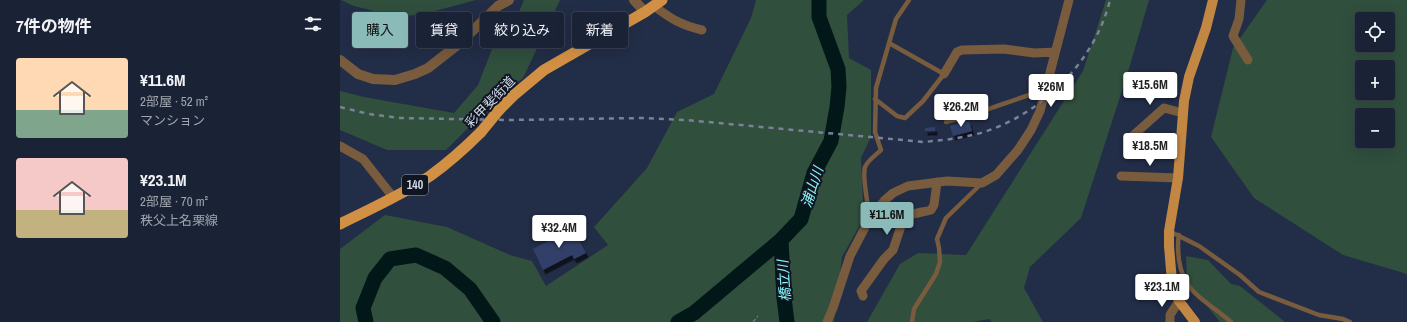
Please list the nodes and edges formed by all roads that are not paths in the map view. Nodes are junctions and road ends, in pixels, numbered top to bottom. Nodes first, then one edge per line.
1 (509, 0) edge
2 (634, 0) edge
3 (909, 0) edge
4 (1069, 0) edge
5 (1213, 0) edge
6 (1241, 0) edge
7 (653, 6) edge
8 (702, 30) dead end
9 (888, 42) junction
10 (1055, 52) junction
11 (340, 60) edge
12 (1248, 60) dead end
13 (944, 74) junction
14 (1045, 90) junction
15 (875, 99) junction
16 (1183, 113) junction
17 (946, 122) dead end
18 (1128, 140) dead end
19 (340, 146) edge
20 (1121, 176) dead end
21 (1178, 178) junction
22 (937, 182) junction
23 (982, 183) junction
24 (394, 197) junction
25 (870, 218) junction
26 (340, 224) edge
27 (1174, 233) junction
28 (863, 296) dead end
29 (1178, 301) junction
30 (827, 322) edge
31 (912, 322) edge
32 (1170, 322) edge
33 (1195, 322) edge
34 (1231, 322) edge
35 (1350, 322) edge

1 - 11 street
2 - 7 street
3 - 9 lane
4 - 10 street
5 - 16 main road
6 - 12 street
7 - 8 street
7 - 24 highway, 彩甲斐街道 / 140, bridge
9 - 13 lane
9 - 15 lane
10 - 13 street
10 - 14 street
13 - 15 lane
14 - 17 lane
14 - 23 street
15 - 25 lane
16 - 18 street
16 - 21 main road
19 - 24 street
20 - 21 street
21 - 27 main road
22 - 23 street
22 - 25 street
22 - 28 street
23 - 31 lane
24 - 26 highway, 彩甲斐街道 / 140
25 - 30 street
27 - 29 main road
27 - 34 lane
27 - 35 lane
29 - 32 street
29 - 33 main road

